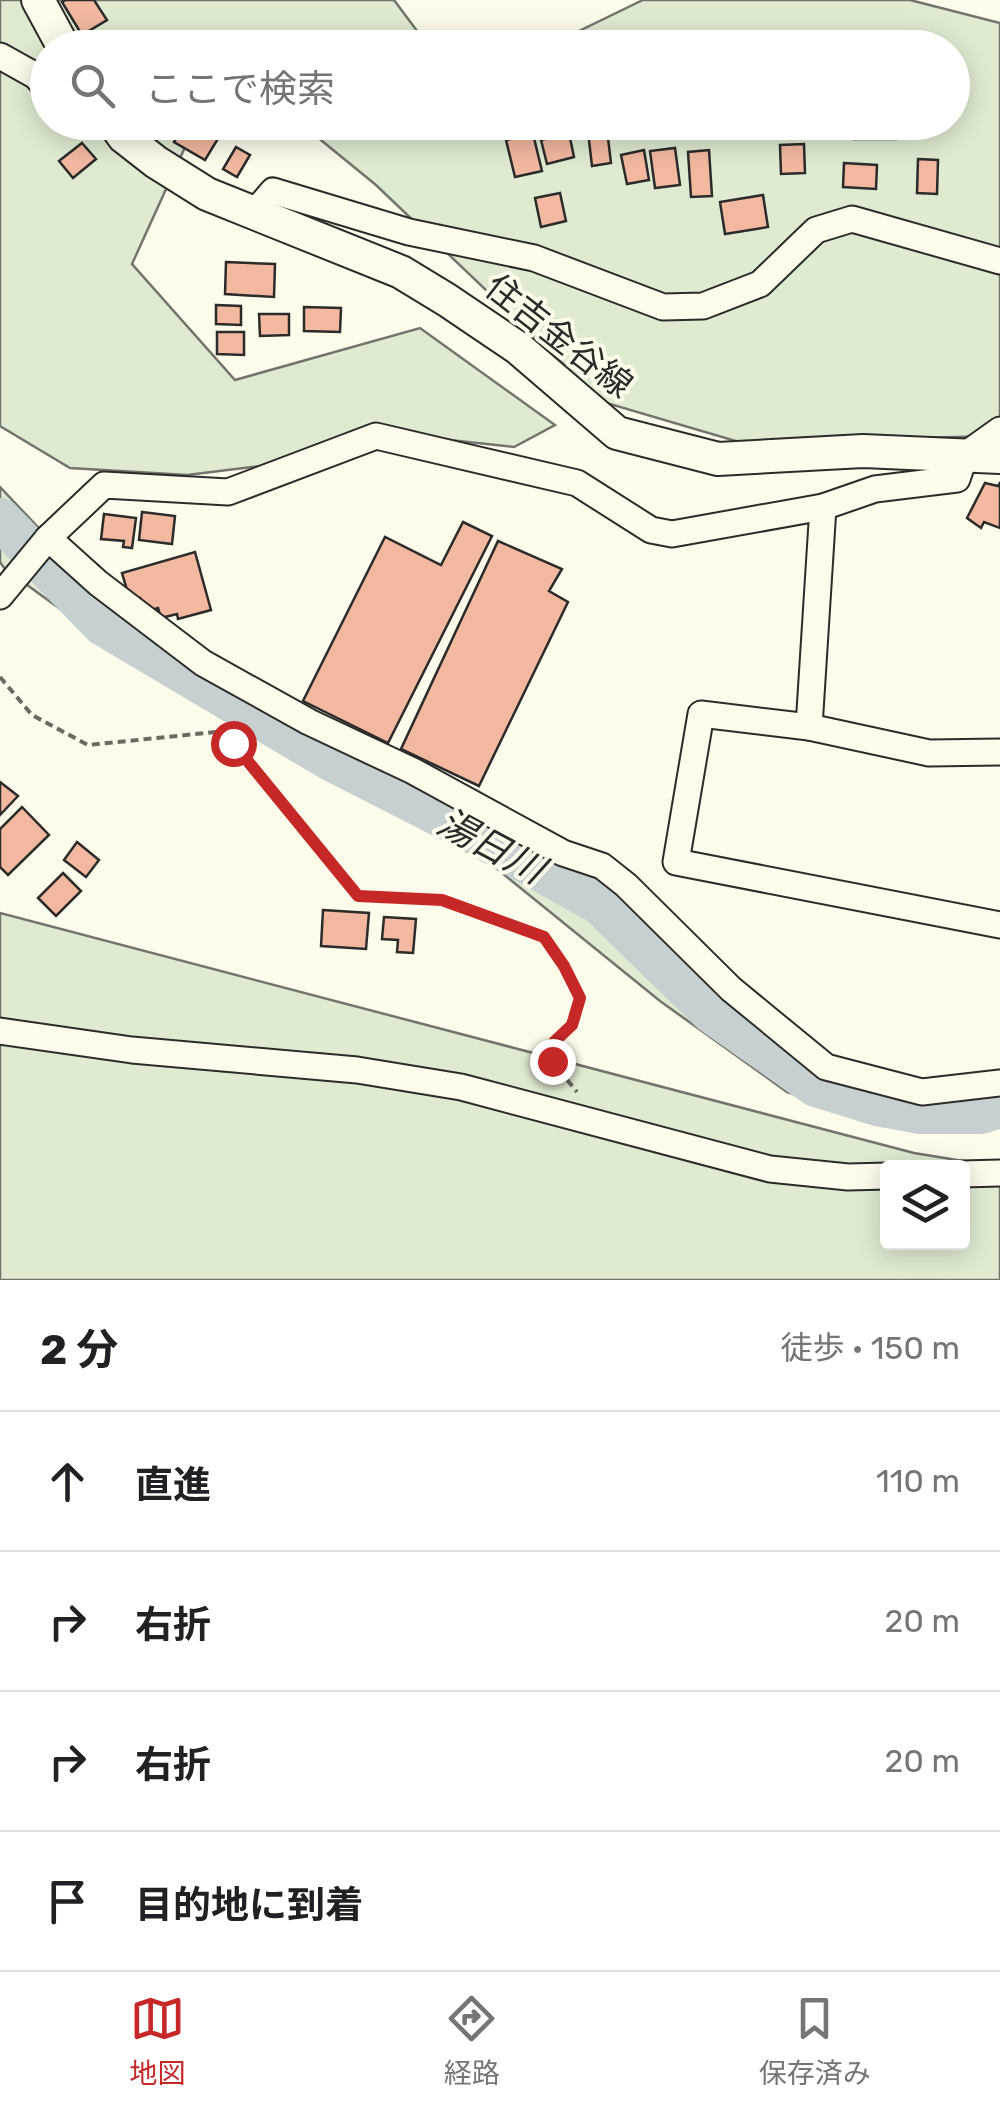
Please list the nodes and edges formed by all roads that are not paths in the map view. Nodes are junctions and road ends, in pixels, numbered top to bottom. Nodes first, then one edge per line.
1 (38, 0) edge
2 (54, 30) edge
3 (0, 56) edge
4 (30, 73) edge
5 (128, 140) edge
6 (254, 213) junction
7 (1000, 261) edge
8 (1000, 430) edge
9 (964, 454) junction
10 (1000, 457) edge
11 (822, 507) junction
12 (48, 538) junction
13 (8, 578) edge
14 (809, 727) junction
15 (1000, 752) edge
16 (1000, 925) edge
17 (0, 1031) edge
18 (1000, 1084) edge
19 (1000, 1173) edge
20 (970, 1174) edge
21 (880, 1176) edge

1 - 2 main road
3 - 4 street
5 - 6 main road, 住吉金谷線
6 - 7 street
6 - 9 main road, 住吉金谷線
8 - 9 street
9 - 10 main road, 住吉金谷線
9 - 11 street
11 - 12 street
11 - 14 street
12 - 13 street
12 - 18 street
14 - 15 street
14 - 16 street
17 - 21 street
19 - 20 street

